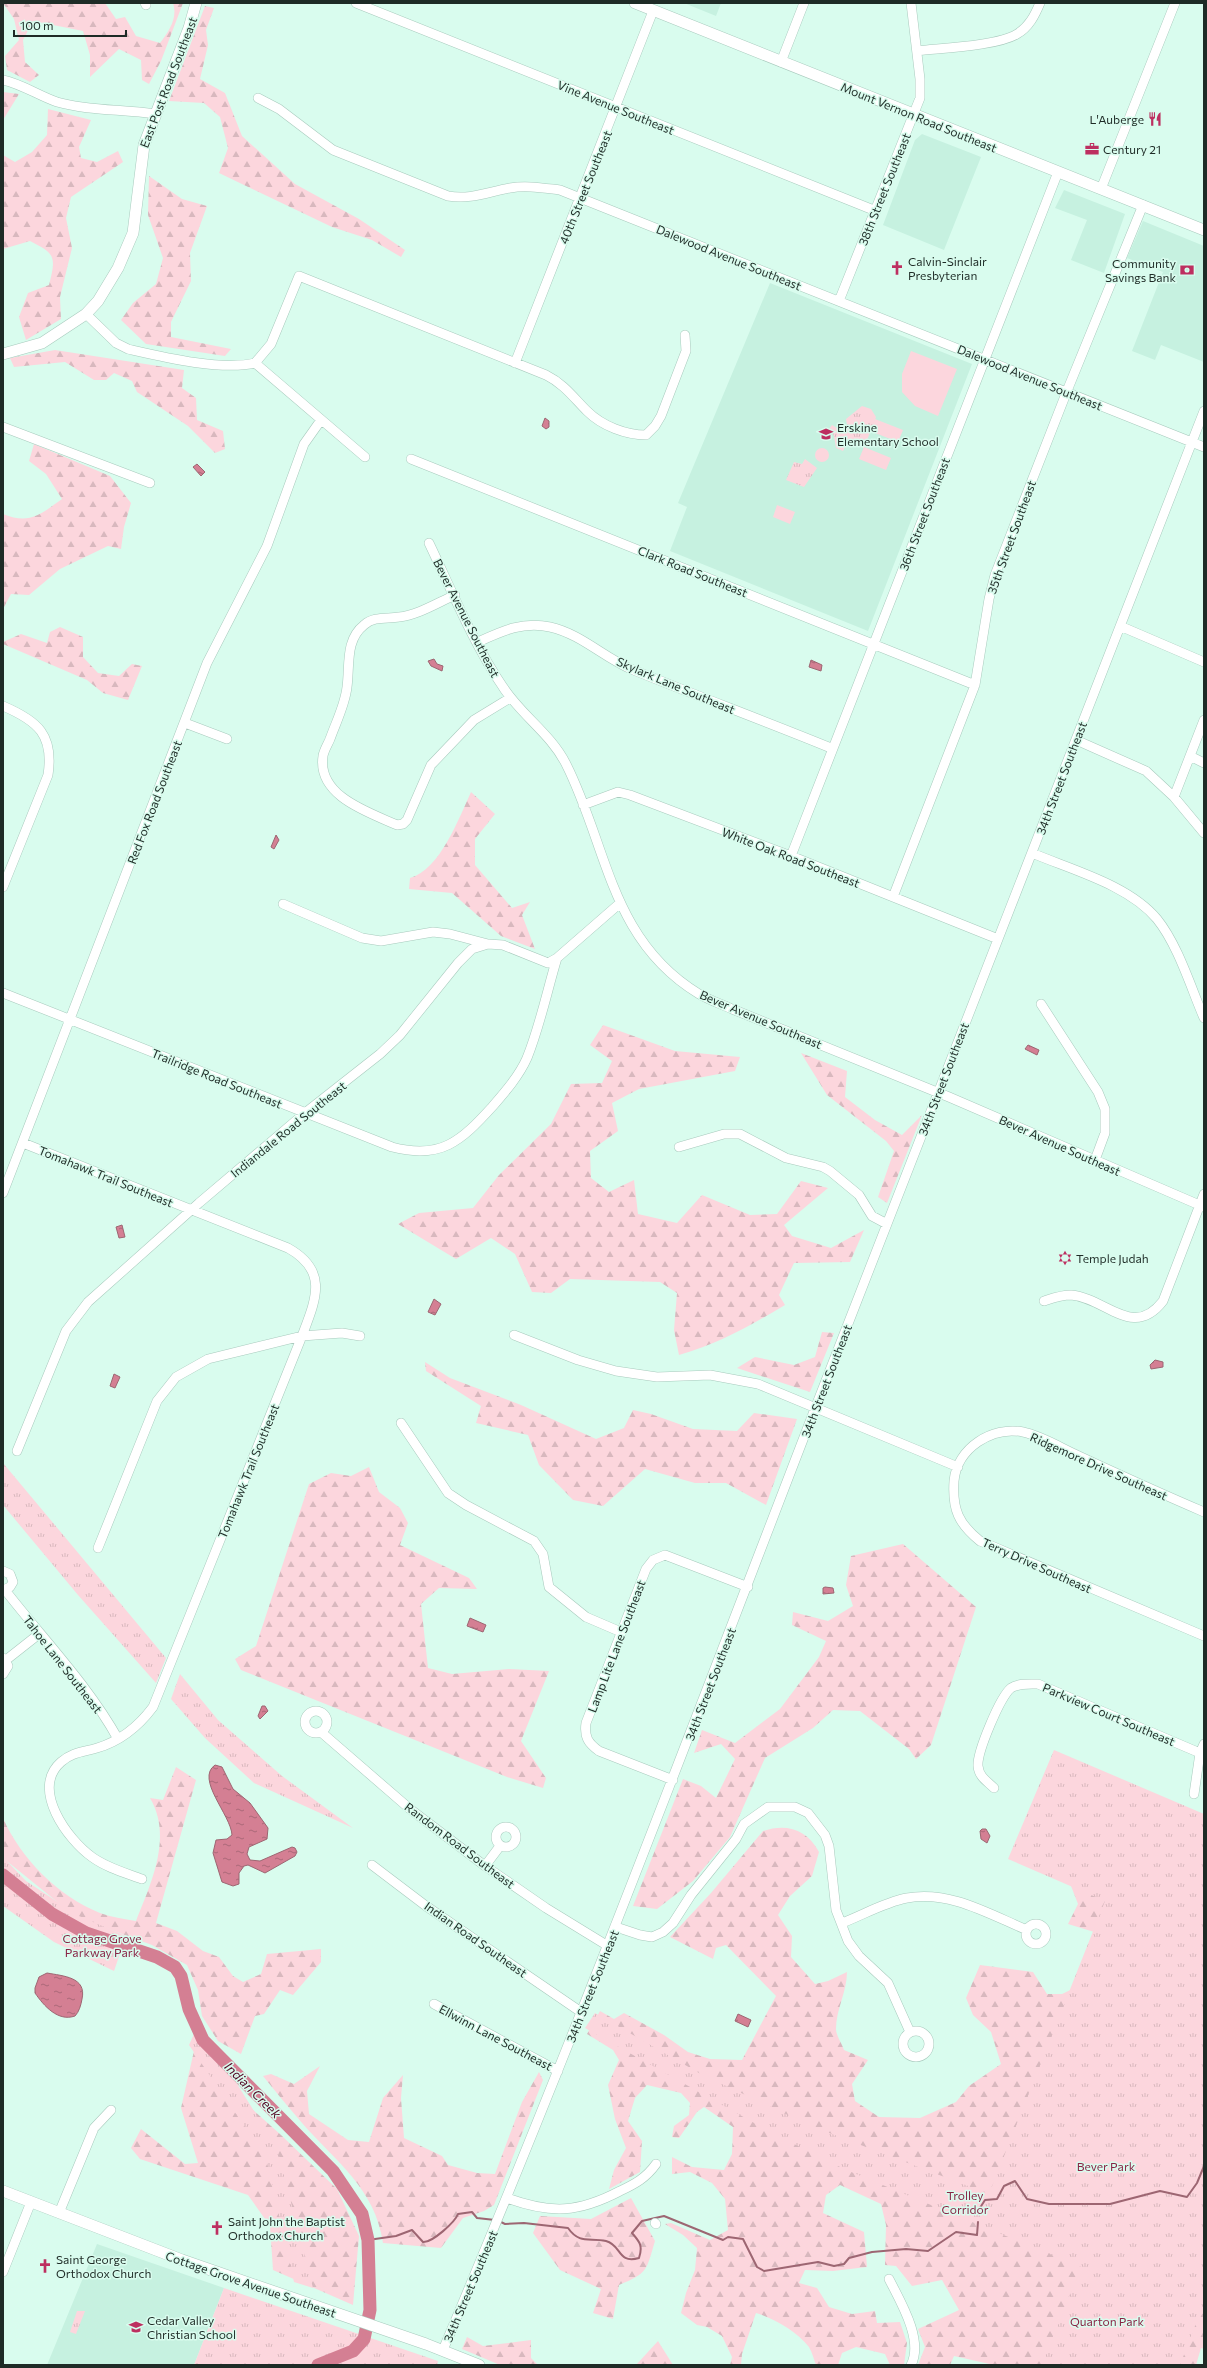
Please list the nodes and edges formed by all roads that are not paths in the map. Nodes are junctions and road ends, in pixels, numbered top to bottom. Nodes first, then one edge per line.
1 (196, 3) edge
2 (356, 3) edge
3 (635, 3) edge
4 (804, 3) edge
5 (911, 3) edge
6 (1040, 3) edge
7 (1175, 3) edge
8 (653, 10) junction
9 (917, 51) junction
10 (781, 62) junction
11 (3, 80) edge
12 (258, 98) dead end
13 (616, 107) junction
14 (155, 114) junction
15 (914, 114) junction
16 (1058, 172) junction
17 (1101, 189) junction
18 (580, 198) junction
19 (1143, 205) junction
20 (876, 211) junction
21 (1204, 230) edge
22 (839, 301) junction
23 (86, 314) junction
24 (685, 335) dead end
25 (3, 354) edge
26 (985, 359) junction
27 (255, 363) junction
28 (515, 363) junction
29 (1067, 391) junction
30 (1204, 411) edge
31 (321, 420) junction
32 (3, 427) edge
33 (1192, 442) junction
34 (1204, 447) edge
35 (365, 457) dead end
36 (411, 459) dead end
37 (150, 483) dead end
38 (428, 542) dead end
39 (455, 595) junction
40 (1120, 626) junction
41 (478, 642) junction
42 (874, 643) junction
43 (1204, 662) edge
44 (975, 685) junction
45 (510, 698) junction
46 (3, 706) edge
47 (1204, 720) edge
48 (185, 723) junction
49 (227, 739) dead end
50 (1076, 740) junction
51 (832, 748) junction
52 (1190, 756) junction
53 (1204, 763) edge
54 (1174, 797) junction
55 (584, 805) junction
56 (1204, 833) edge
57 (1032, 853) junction
58 (791, 856) junction
59 (3, 887) edge
60 (892, 897) junction
61 (283, 904) dead end
62 (619, 904) junction
63 (998, 939) junction
64 (488, 944) junction
65 (557, 958) junction
66 (3, 993) edge
67 (1041, 1004) dead end
68 (1204, 1018) edge
69 (71, 1020) junction
70 (938, 1092) junction
71 (305, 1113) junction
72 (23, 1143) junction
73 (678, 1147) dead end
74 (1095, 1160) junction
75 (3, 1193) edge
76 (1204, 1194) edge
77 (1202, 1206) edge
78 (191, 1210) junction
79 (887, 1224) junction
80 (1044, 1302) dead end
81 (302, 1336) junction
82 (360, 1336) dead end
83 (514, 1336) dead end
84 (816, 1406) junction
85 (402, 1423) dead end
86 (17, 1451) dead end
87 (958, 1467) junction
88 (1204, 1512) edge
89 (98, 1548) dead end
90 (3, 1571) edge
91 (748, 1587) junction
92 (4, 1590) edge
93 (621, 1632) junction
94 (39, 1634) junction
95 (1204, 1636) edge
96 (5, 1659) edge
97 (3, 1674) edge
98 (321, 1732) dead end
99 (118, 1740) junction
100 (1202, 1749) edge
101 (673, 1780) junction
102 (994, 1788) dead end
103 (1194, 1794) dead end
104 (500, 1846) dead end
105 (372, 1865) dead end
106 (485, 1866) junction
107 (142, 1879) dead end
108 (842, 1923) junction
109 (616, 1927) junction
110 (1027, 1930) dead end
111 (608, 1946) junction
112 (434, 2004) dead end
113 (581, 2012) junction
114 (910, 2032) dead end
115 (558, 2070) junction
116 (111, 2110) dead end
117 (656, 2164) dead end
118 (3, 2191) edge
119 (508, 2198) junction
120 (31, 2202) junction
121 (59, 2213) junction
122 (3, 2272) edge
123 (889, 2279) dead end
124 (443, 2350) junction
125 (479, 2365) edge
126 (911, 2365) edge

1 - 14 main road, East Post Road Southeast
2 - 13 street, Vine Avenue Southeast
3 - 8 main road, Mount Vernon Road Southeast
4 - 10 street
5 - 9 street, 38th Street Southeast
6 - 9 street
7 - 17 street
8 - 10 main road, Mount Vernon Road Southeast
8 - 13 street, 40th Street Southeast
9 - 15 street, 38th Street Southeast
10 - 15 main road, Mount Vernon Road Southeast
11 - 14 street
12 - 18 street, Dalewood Avenue Southeast
13 - 18 street, 40th Street Southeast
13 - 20 street, Vine Avenue Southeast
14 - 23 main road, East Post Road Southeast
15 - 16 main road, Mount Vernon Road Southeast
15 - 20 street, 38th Street Southeast
16 - 17 main road, Mount Vernon Road Southeast
16 - 26 street, 36th Street Southeast
17 - 19 main road, Mount Vernon Road Southeast
18 - 22 street, Dalewood Avenue Southeast
18 - 28 street, 40th Street Southeast
19 - 21 main road, Mount Vernon Road Southeast
19 - 29 street, 35th Street Southeast
20 - 22 street, 38th Street Southeast
22 - 26 street, Dalewood Avenue Southeast
23 - 25 main road, East Post Road Southeast
23 - 27 street
24 - 28 street
26 - 29 street, Dalewood Avenue Southeast
26 - 42 street, 36th Street Southeast
27 - 28 street
27 - 31 street
29 - 33 street, Dalewood Avenue Southeast
29 - 44 street, 35th Street Southeast
30 - 33 street, 34th Street Southeast
31 - 35 street
31 - 48 street, Red Fox Road Southeast
32 - 37 street
33 - 34 street, Dalewood Avenue Southeast
33 - 40 street, 34th Street Southeast
36 - 42 street, Clark Road Southeast
38 - 39 street, Bever Avenue Southeast
39 - 41 street, Bever Avenue Southeast
39 - 45 street
40 - 43 street
40 - 50 street, 34th Street Southeast
41 - 45 street, Bever Avenue Southeast
41 - 51 street, Skylark Lane Southeast
42 - 44 street, Clark Road Southeast
42 - 51 street, 36th Street Southeast
44 - 60 street, 35th Street Southeast
45 - 55 street, Bever Avenue Southeast
46 - 59 street
47 - 52 street
48 - 49 street
48 - 69 street, Red Fox Road Southeast
50 - 54 street
50 - 57 street, 34th Street Southeast
51 - 58 street, 36th Street Southeast
52 - 53 street
52 - 54 street
54 - 56 street
55 - 58 street, White Oak Road Southeast
55 - 62 street, Bever Avenue Southeast
57 - 63 street, 34th Street Southeast
57 - 68 street
58 - 60 street, White Oak Road Southeast
60 - 63 street, White Oak Road Southeast
61 - 64 street
62 - 65 street
62 - 70 street, Bever Avenue Southeast
63 - 70 street, 34th Street Southeast
64 - 65 street
64 - 71 street, Indiandale Road Southeast
65 - 71 street, Trailridge Road Southeast
66 - 69 street, Trailridge Road Southeast
67 - 74 street
69 - 71 street, Trailridge Road Southeast
69 - 72 street, Red Fox Road Southeast
70 - 74 street, Bever Avenue Southeast
70 - 79 street, 34th Street Southeast
71 - 78 street, Indiandale Road Southeast
72 - 75 street, Red Fox Road Southeast
72 - 78 street, Tomahawk Trail Southeast
73 - 79 street
74 - 77 street, Bever Avenue Southeast
76 - 77 street
77 - 80 street
78 - 81 street, Tomahawk Trail Southeast
78 - 86 street, Indiandale Road Southeast
79 - 84 street, 34th Street Southeast
81 - 82 street
81 - 89 street
81 - 99 street, Tomahawk Trail Southeast
83 - 84 street
84 - 87 street
84 - 91 street, 34th Street Southeast
85 - 93 street
87 - 88 street, Ridgemore Drive Southeast
87 - 95 street, Terry Drive Southeast
90 - 92 street, Tahoe Lane Southeast
91 - 93 street, Lamp Lite Lane Southeast
91 - 101 street, 34th Street Southeast
92 - 94 street, Tahoe Lane Southeast
93 - 101 street, Lamp Lite Lane Southeast
94 - 96 street
94 - 99 street, Tahoe Lane Southeast
96 - 97 street
98 - 106 street, Random Road Southeast
99 - 107 street, Tomahawk Trail Southeast
100 - 102 street, Parkview Court Southeast
100 - 103 street
101 - 109 street, 34th Street Southeast
104 - 106 street
105 - 113 street, Indian Road Southeast
106 - 111 street, Random Road Southeast
108 - 109 street
108 - 110 street
108 - 114 street
109 - 111 street, 34th Street Southeast
111 - 113 street, 34th Street Southeast
112 - 115 street, Ellwinn Lane Southeast
113 - 115 street, 34th Street Southeast
115 - 119 street, 34th Street Southeast
116 - 121 street
117 - 119 street
118 - 120 main road, Cottage Grove Avenue Southeast
119 - 124 street, 34th Street Southeast
120 - 121 main road, Cottage Grove Avenue Southeast
120 - 122 street
121 - 124 main road, Cottage Grove Avenue Southeast
123 - 126 street
124 - 125 main road, Cottage Grove Avenue Southeast

